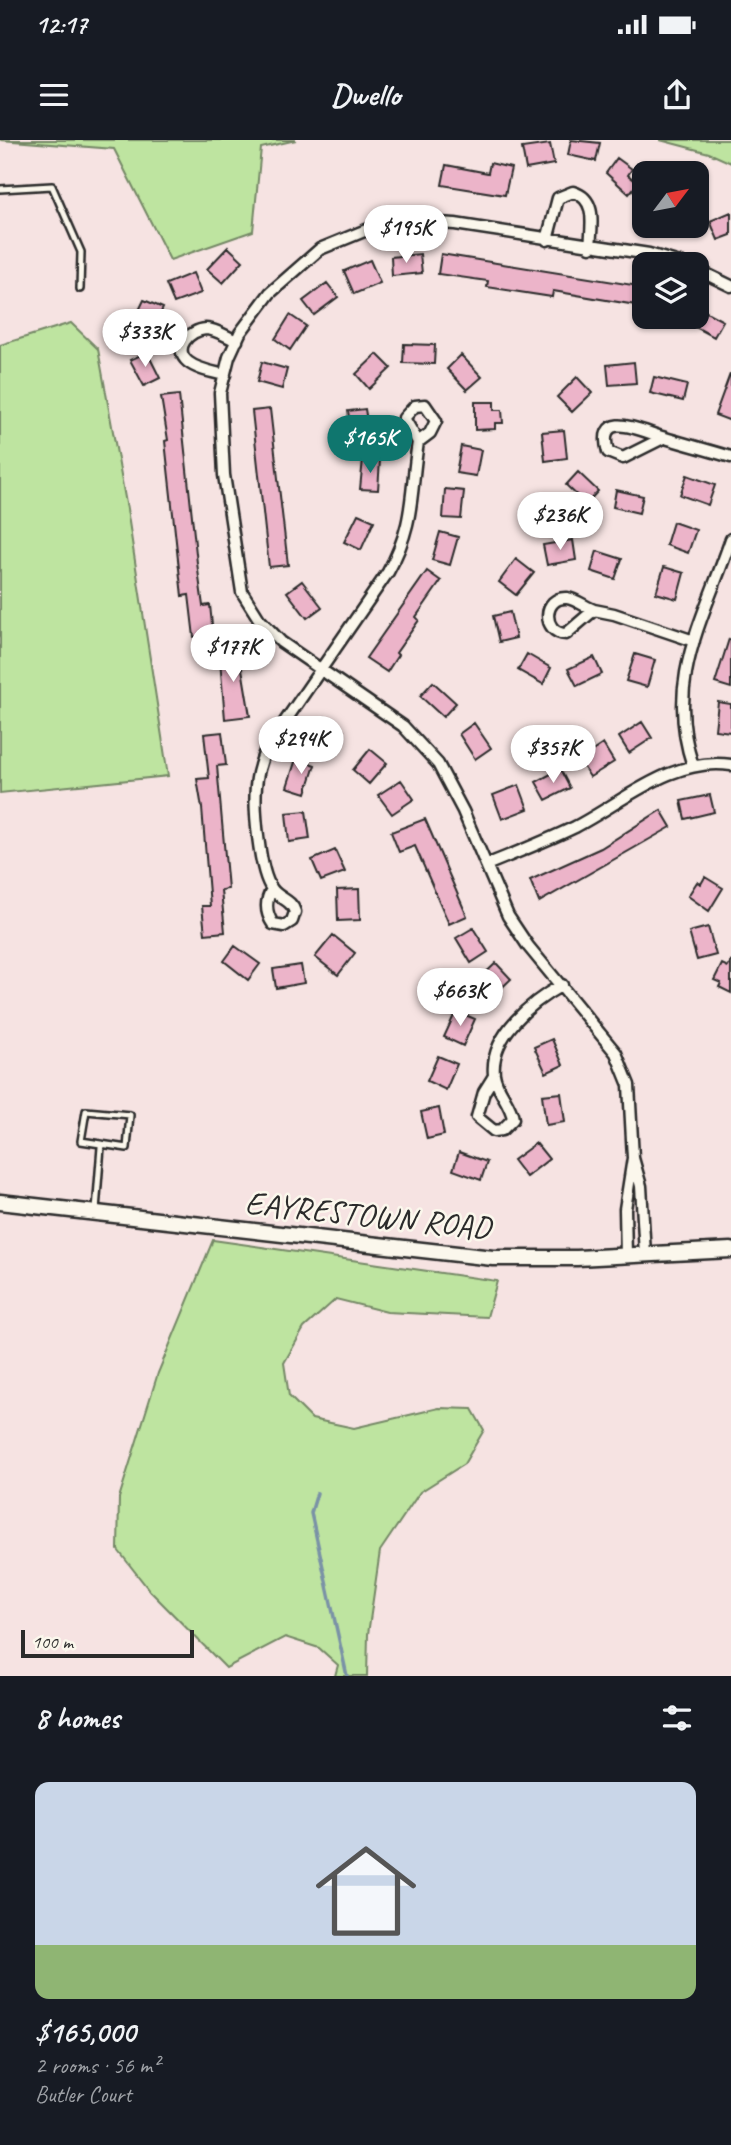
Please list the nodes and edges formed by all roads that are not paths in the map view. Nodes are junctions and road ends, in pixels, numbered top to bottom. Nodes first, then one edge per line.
1 (0, 189) edge
2 (547, 240) junction
3 (590, 247) junction
4 (632, 252) edge
5 (709, 275) edge
6 (731, 286) edge
7 (80, 289) dead end
8 (237, 341) junction
9 (225, 375) junction
10 (663, 438) junction
11 (418, 442) dead end
12 (731, 457) edge
13 (731, 539) edge
14 (594, 610) junction
15 (694, 641) junction
16 (320, 667) junction
17 (731, 765) edge
18 (693, 766) junction
19 (486, 865) junction
20 (272, 889) dead end
21 (562, 985) junction
22 (494, 1076) junction
23 (101, 1147) junction
24 (633, 1158) junction
25 (0, 1202) edge
26 (96, 1213) junction
27 (731, 1250) edge
28 (645, 1254) junction
29 (626, 1255) junction

1 - 7 lane
2 - 3 street
2 - 3 street
2 - 8 street
3 - 4 street
5 - 6 street
8 - 9 street
8 - 9 street
9 - 16 street
10 - 10 street
10 - 12 street
11 - 16 street
13 - 15 street
14 - 14 street
14 - 15 street
15 - 18 street
16 - 19 street
16 - 20 street
17 - 18 street
18 - 19 street
19 - 21 street
21 - 22 street
21 - 24 street
22 - 22 street
23 - 23 lane
23 - 26 lane
24 - 28 street
24 - 29 street
25 - 26 street, EAYRESTOWN ROAD
26 - 29 street, EAYRESTOWN ROAD
27 - 28 street, EAYRESTOWN ROAD
28 - 29 street, EAYRESTOWN ROAD

